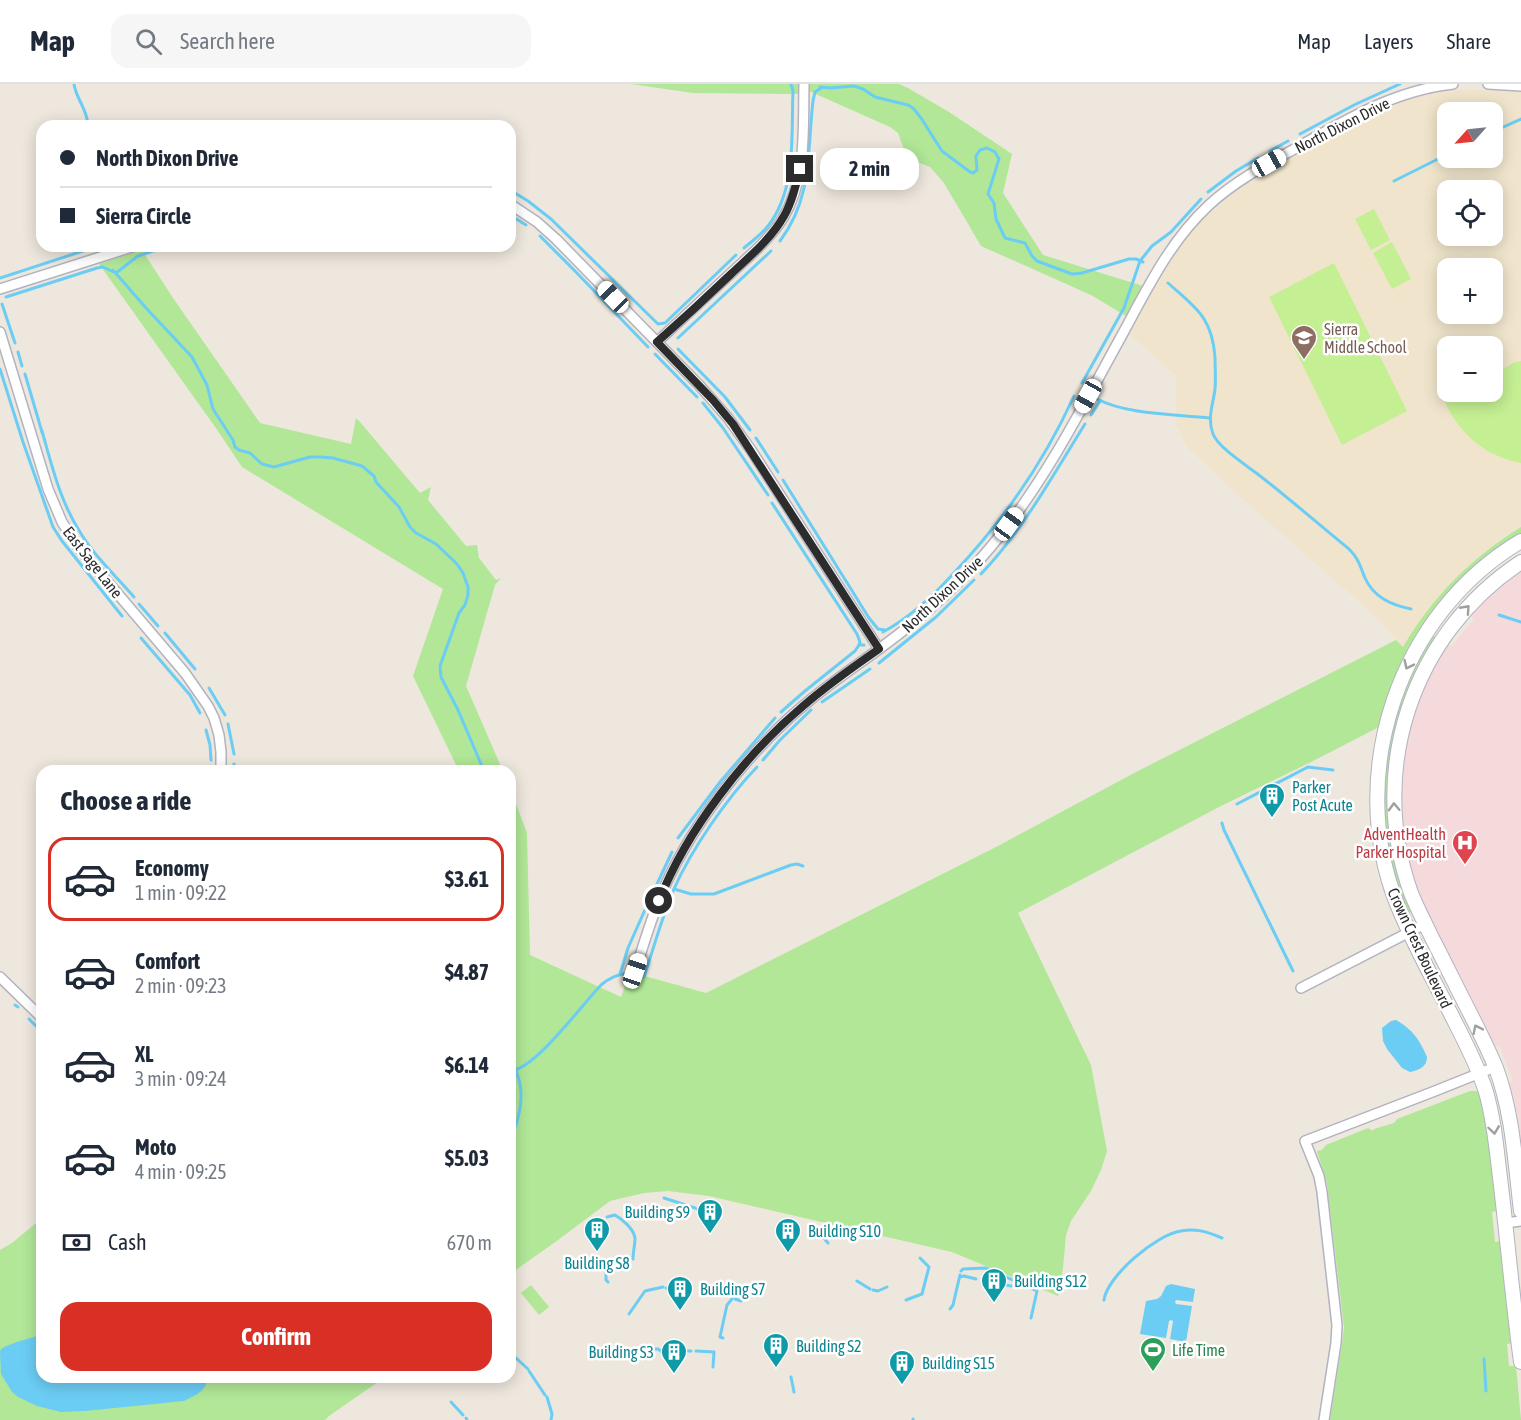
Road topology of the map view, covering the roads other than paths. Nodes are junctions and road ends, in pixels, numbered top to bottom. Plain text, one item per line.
1 (804, 84) edge
2 (1453, 84) edge
3 (1488, 84) edge
4 (1521, 86) edge
5 (516, 208) edge
6 (116, 252) edge
7 (0, 289) edge
8 (0, 332) edge
9 (657, 342) junction
10 (1521, 541) edge
11 (1521, 562) edge
12 (879, 649) junction
13 (221, 765) edge
14 (1425, 924) junction
15 (1410, 932) junction
16 (635, 971) dead end
17 (0, 977) edge
18 (1301, 988) dead end
19 (36, 1012) edge
20 (1495, 1066) junction
21 (1480, 1073) junction
22 (1521, 1211) edge
23 (1521, 1221) edge
24 (1505, 1223) junction
25 (1521, 1357) edge
26 (1521, 1362) edge
27 (1324, 1420) edge

1 - 9 street
2 - 12 street, North Dixon Drive
3 - 4 street
5 - 9 street
6 - 7 street
8 - 13 street, East Sage Lane
9 - 12 street
10 -> 15 main road, Crown Crest Boulevard
14 -> 11 main road, Crown Crest Boulevard
12 - 16 street, North Dixon Drive
14 - 15 street
20 -> 14 main road, Crown Crest Boulevard
15 - 18 street
15 - 21 main road, Crown Crest Boulevard
17 - 19 street
20 - 21 street
20 - 22 main road, Crown Crest Boulevard
21 -> 24 main road, Crown Crest Boulevard
21 - 27 street
23 - 24 street
24 - 25 main road, Crown Crest Boulevard
25 - 26 main road, Crown Crest Boulevard

